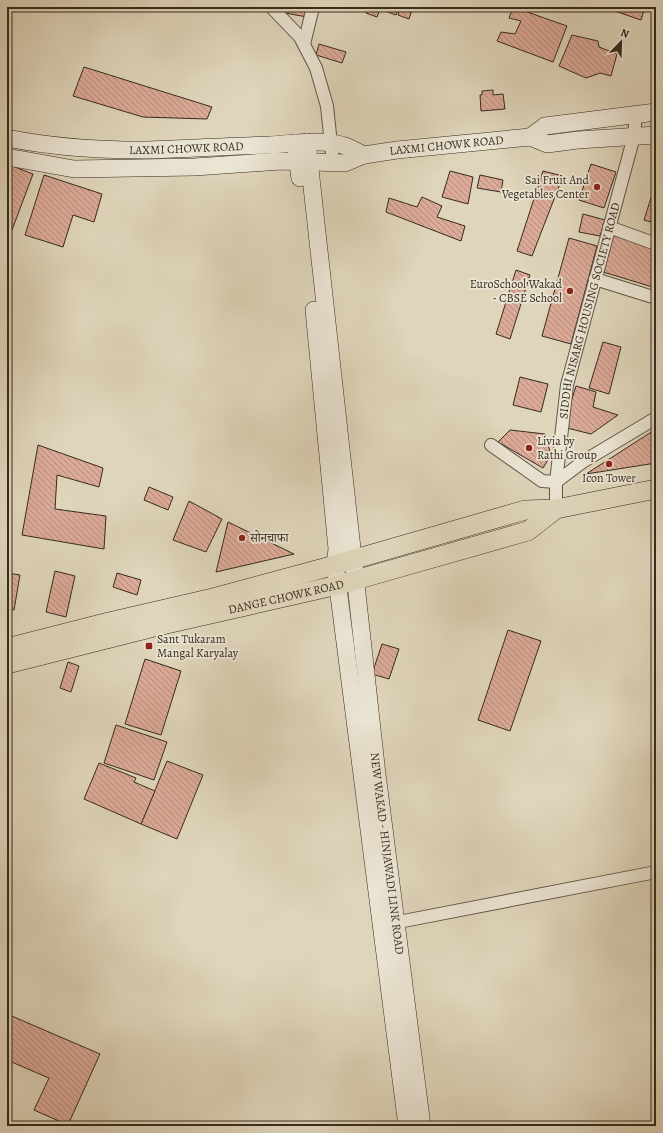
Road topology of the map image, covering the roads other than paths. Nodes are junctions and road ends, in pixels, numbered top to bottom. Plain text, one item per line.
1 (273, 7) edge
2 (313, 7) edge
3 (304, 44) junction
4 (656, 112) edge
5 (636, 114) junction
6 (656, 135) edge
7 (634, 136) junction
8 (530, 137) junction
9 (7, 138) edge
10 (301, 143) junction
11 (330, 143) junction
12 (364, 155) junction
13 (7, 157) edge
14 (304, 161) junction
15 (333, 163) junction
16 (609, 227) junction
17 (656, 244) edge
18 (595, 279) junction
19 (656, 298) edge
20 (656, 418) edge
21 (491, 446) dead end
22 (556, 482) junction
23 (656, 489) edge
24 (556, 509) junction
25 (354, 560) junction
26 (335, 564) junction
27 (347, 583) junction
28 (7, 648) edge
29 (31, 650) junction
30 (7, 664) edge
31 (656, 872) edge
32 (388, 924) junction
33 (407, 1126) edge
34 (422, 1126) edge

1 - 3 street
2 - 3 street
3 - 11 street
4 - 5 main road, LAXMI CHOWK ROAD
5 - 7 street, SIDDHI NISARG HOUSING SOCIETY ROAD
5 - 8 main road, LAXMI CHOWK ROAD
6 - 7 main road, LAXMI CHOWK ROAD
7 - 8 main road, LAXMI CHOWK ROAD
7 - 16 street, SIDDHI NISARG HOUSING SOCIETY ROAD
8 - 12 main road, LAXMI CHOWK ROAD
9 - 10 main road, LAXMI CHOWK ROAD
10 - 11 main road, LAXMI CHOWK ROAD
10 - 14 main road
11 - 12 main road, LAXMI CHOWK ROAD
11 - 15 street
12 - 15 main road, LAXMI CHOWK ROAD
13 - 14 main road, LAXMI CHOWK ROAD
14 - 15 main road, LAXMI CHOWK ROAD
14 - 25 main road
14 - 26 main road
16 - 17 street
16 - 18 street, SIDDHI NISARG HOUSING SOCIETY ROAD
18 - 19 street
18 - 22 street, SIDDHI NISARG HOUSING SOCIETY ROAD
20 - 22 street
21 - 22 street
22 - 24 street, SIDDHI NISARG HOUSING SOCIETY ROAD
23 - 24 main road, DANGE CHOWK ROAD
24 - 25 main road, DANGE CHOWK ROAD
24 - 27 main road, DANGE CHOWK ROAD
25 - 26 main road, DANGE CHOWK ROAD
25 - 27 main road
26 - 27 main road
26 - 29 main road, DANGE CHOWK ROAD
27 - 29 main road, DANGE CHOWK ROAD
27 - 32 main road, NEW WAKAD - HINJAWADI LINK ROAD
28 - 29 main road, DANGE CHOWK ROAD
29 - 30 main road, DANGE CHOWK ROAD
31 - 32 street
32 - 33 main road, NEW WAKAD - HINJAWADI LINK ROAD
32 - 34 main road, NEW WAKAD - HINJAWADI LINK ROAD

